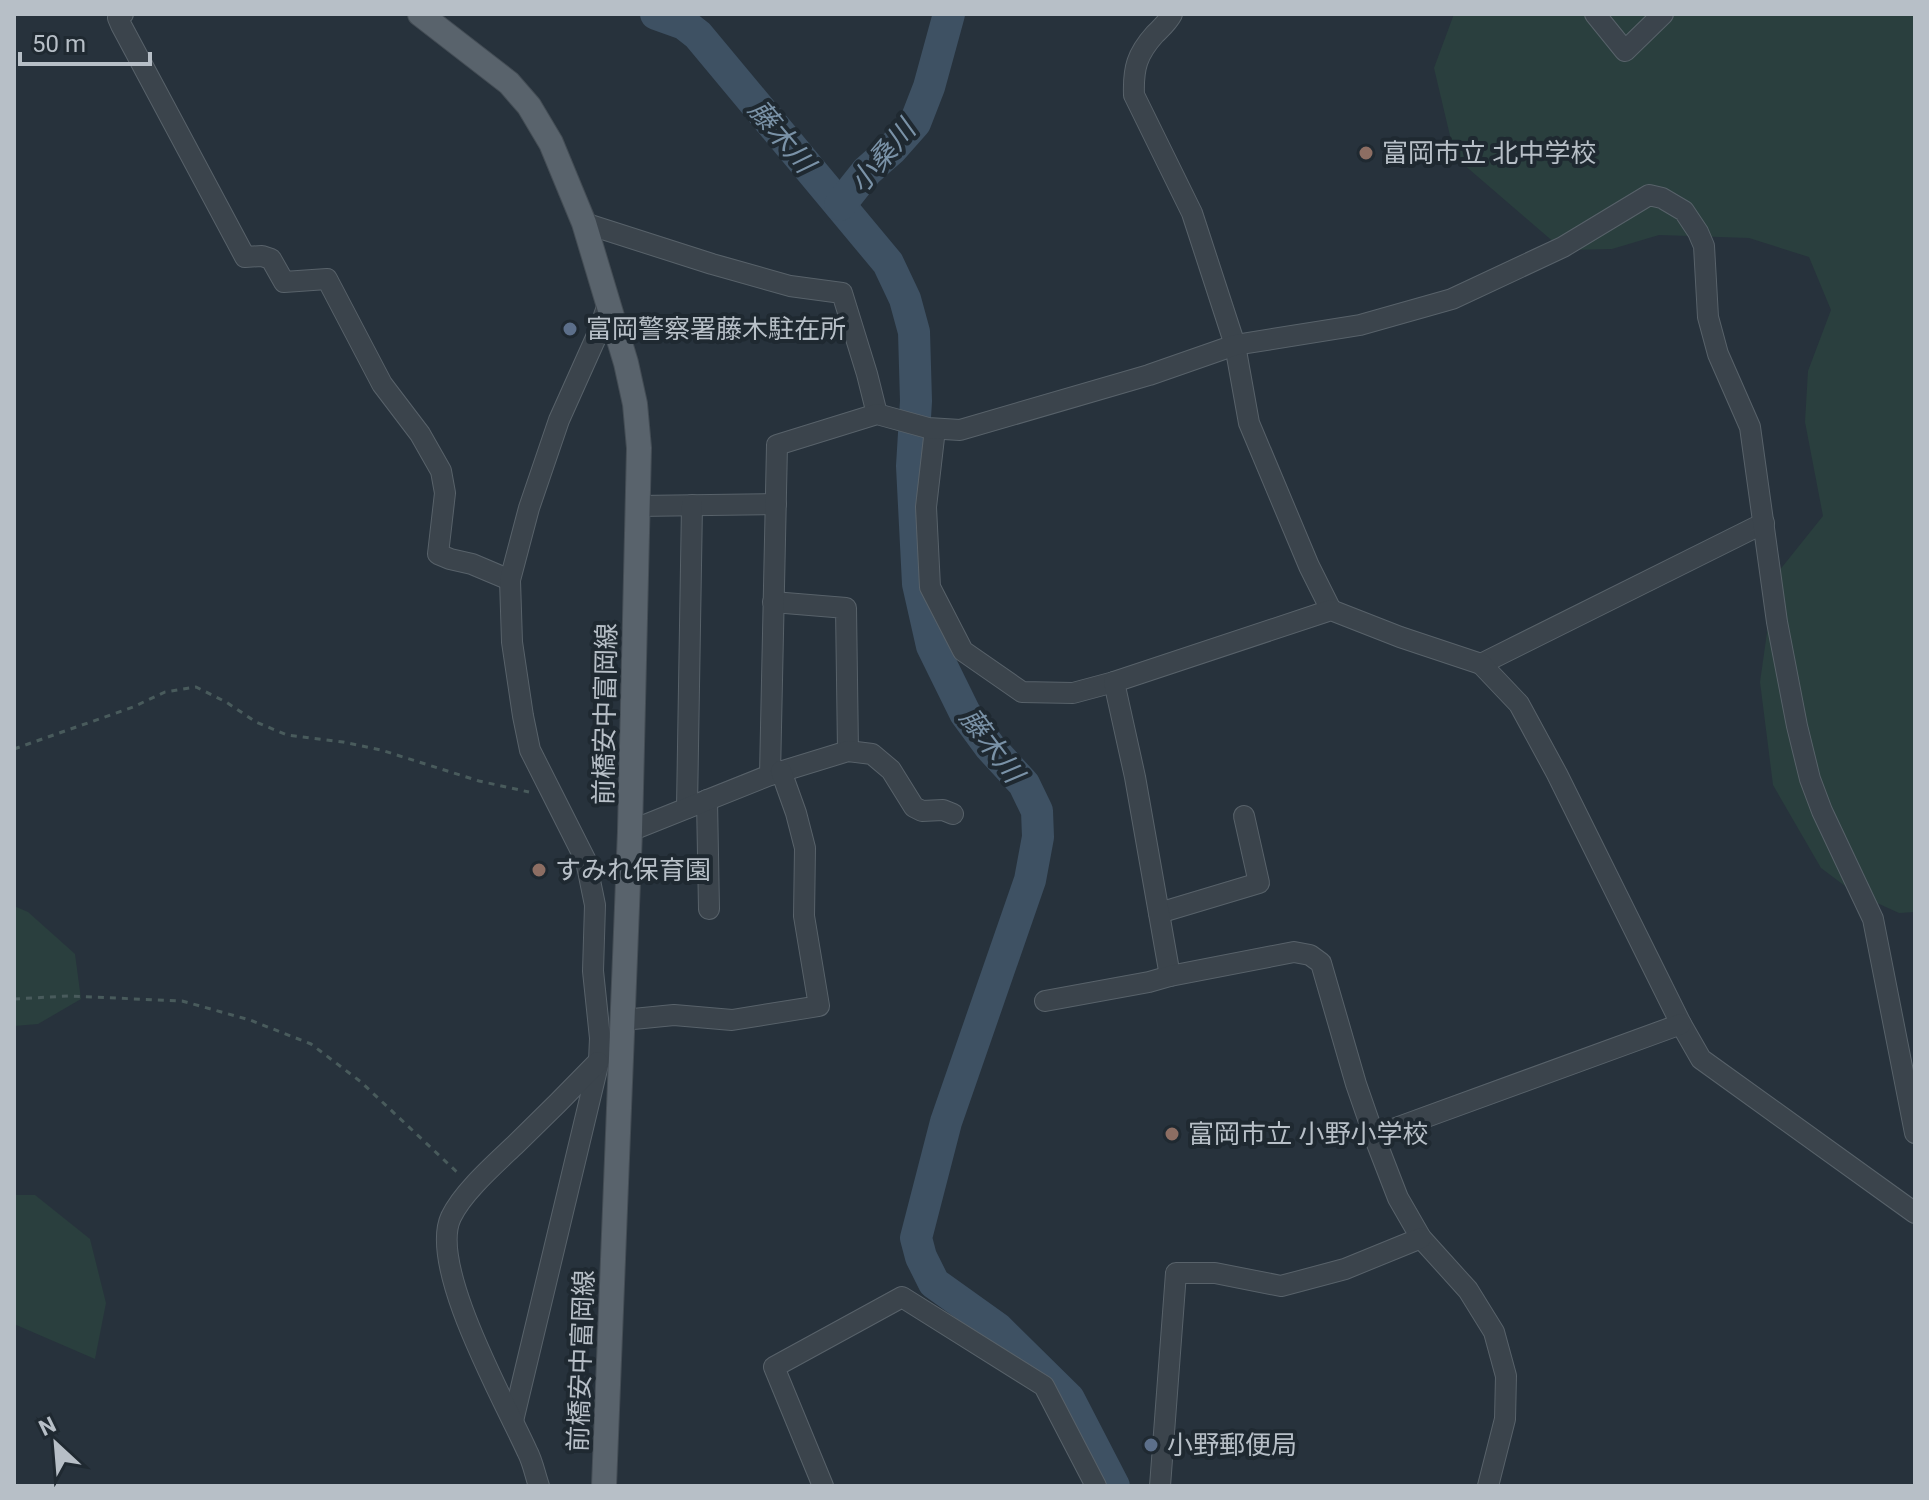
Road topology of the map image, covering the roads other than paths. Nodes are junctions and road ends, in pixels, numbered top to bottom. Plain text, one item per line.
1 (123, 14) edge
2 (420, 14) edge
3 (1172, 14) edge
4 (1595, 14) edge
5 (1663, 14) edge
6 (584, 223) junction
7 (608, 304) junction
8 (1235, 345) junction
9 (877, 414) junction
10 (932, 429) junction
11 (776, 504) junction
12 (692, 505) junction
13 (638, 506) junction
14 (1764, 523) junction
15 (510, 580) junction
16 (773, 602) junction
17 (1331, 610) junction
18 (1481, 664) junction
19 (1114, 682) junction
20 (848, 751) junction
21 (775, 773) junction
22 (707, 800) junction
23 (687, 808) junction
24 (953, 814) dead end
25 (1244, 816) dead end
26 (630, 831) junction
27 (709, 909) dead end
28 (1159, 913) junction
29 (1170, 976) junction
30 (1045, 1001) dead end
31 (623, 1020) junction
32 (1681, 1024) junction
33 (610, 1062) junction
34 (1915, 1133) edge
35 (1374, 1136) junction
36 (1915, 1213) edge
37 (1421, 1238) junction
38 (513, 1421) junction
39 (539, 1486) edge
40 (604, 1486) edge
41 (823, 1486) edge
42 (1096, 1486) edge
43 (1160, 1486) edge
44 (1488, 1486) edge

1 - 15 street
2 - 6 main road, 前橋安中富岡線
3 - 8 street
4 - 5 street
6 - 7 main road, 前橋安中富岡線
6 - 9 street
7 - 13 main road, 前橋安中富岡線
7 - 15 street
8 - 10 street
8 - 14 street
8 - 17 street
9 - 10 street
9 - 11 street
10 - 19 street
11 - 12 street
11 - 16 street
12 - 13 street
12 - 23 street
13 - 26 main road, 前橋安中富岡線
14 - 18 street
14 - 34 street
15 - 33 street
16 - 20 street
16 - 21 street
17 - 18 street
17 - 19 street
18 - 32 street
19 - 28 street
20 - 21 street
20 - 24 street
21 - 22 street
21 - 31 street
22 - 23 street
22 - 27 street
23 - 26 street
25 - 28 street
26 - 31 main road, 前橋安中富岡線
28 - 29 street
29 - 30 street
29 - 35 street
31 - 33 main road, 前橋安中富岡線
32 - 35 street
32 - 36 street
33 - 38 street
33 - 38 street
33 - 40 main road, 前橋安中富岡線
35 - 37 street
37 - 43 street
37 - 44 street
38 - 39 street
41 - 42 street

